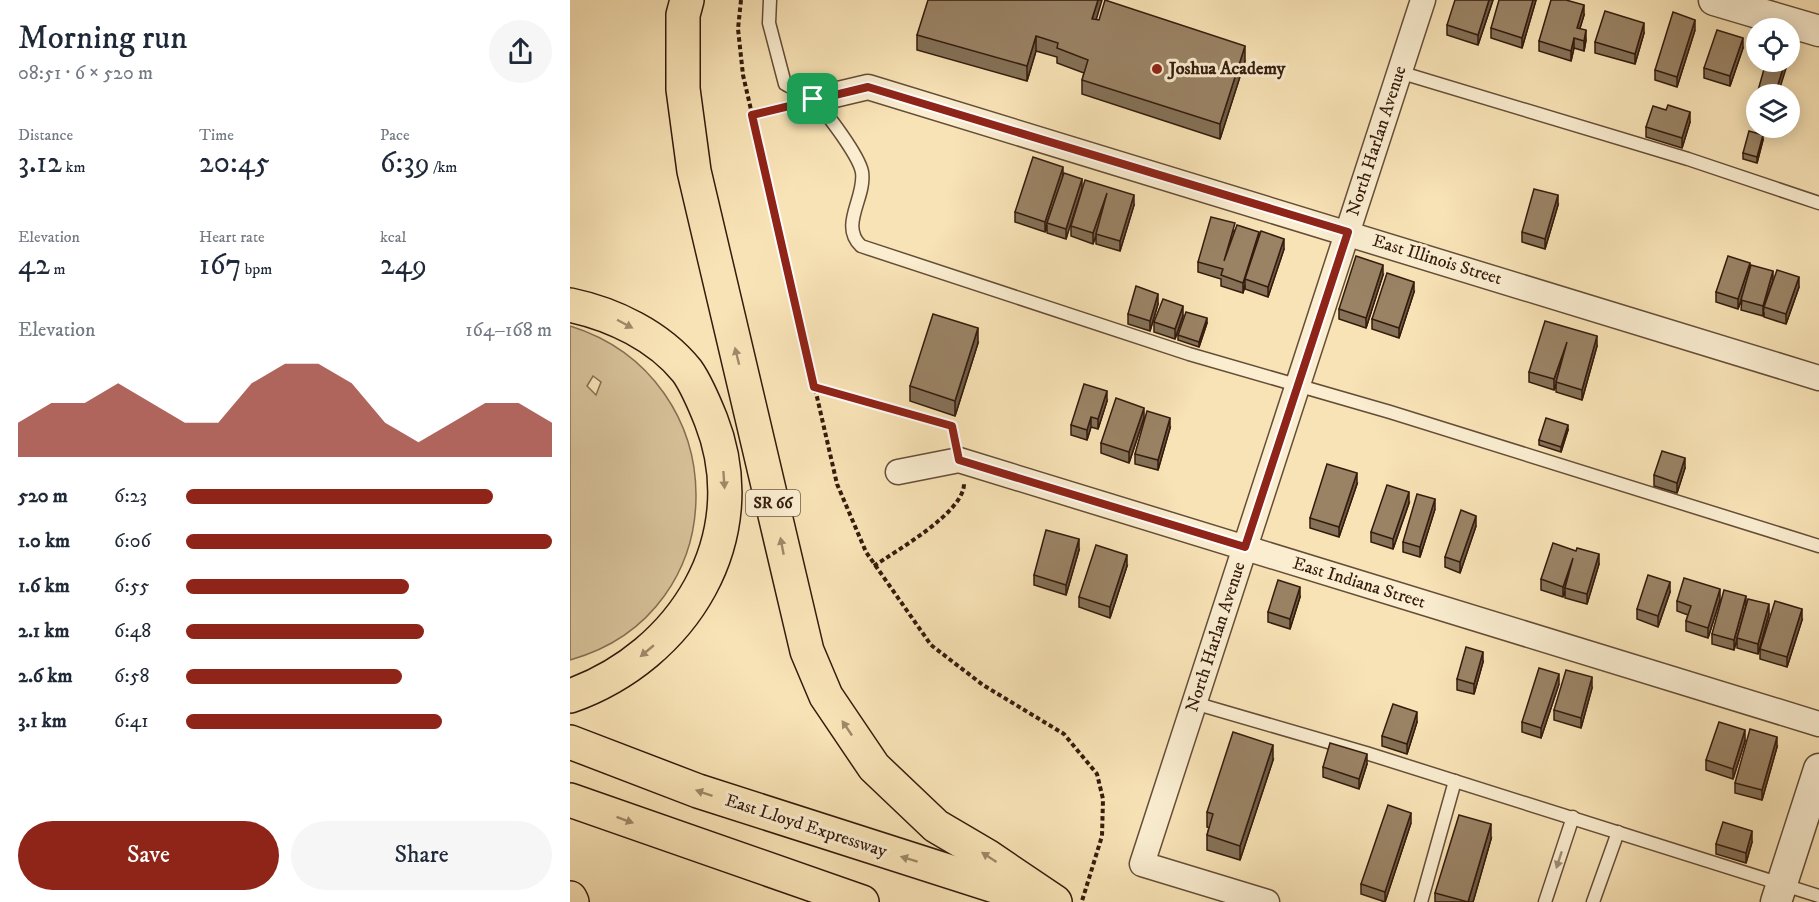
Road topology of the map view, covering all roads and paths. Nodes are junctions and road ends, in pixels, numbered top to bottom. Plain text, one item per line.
1 (687, 0) edge
2 (741, 0) edge
3 (770, 0) edge
4 (1423, 0) edge
5 (1714, 0) edge
6 (1819, 31) edge
7 (1399, 72) junction
8 (813, 99) junction
9 (752, 115) junction
10 (1819, 203) edge
11 (1348, 232) junction
12 (570, 305) edge
13 (1819, 378) edge
14 (814, 387) junction
15 (1297, 387) junction
16 (959, 460) junction
17 (898, 472) dead end
18 (965, 487) dead end
19 (1819, 546) edge
20 (1245, 547) junction
21 (874, 566) junction
22 (570, 696) edge
23 (1194, 703) junction
24 (1819, 724) edge
25 (570, 742) edge
26 (1819, 769) edge
27 (1455, 781) junction
28 (570, 800) edge
29 (1573, 817) junction
30 (1618, 832) junction
31 (1779, 893) edge
32 (1819, 896) edge
33 (570, 898) edge
34 (572, 902) edge
35 (862, 902) edge
36 (1046, 902) edge
37 (1055, 902) edge
38 (1082, 902) edge
39 (1267, 902) edge
40 (1421, 902) edge
41 (1545, 902) edge
42 (1593, 902) edge

37 -> 1 highway, SR 66
2 - 9 path
3 - 8 lane
4 - 7 street, North Harlan Avenue
5 - 6 street
7 - 10 lane
7 - 11 street, North Harlan Avenue
8 - 9 path
8 - 11 street, East Illinois Street
8 - 15 lane
9 - 14 path
11 - 13 street, East Illinois Street
11 - 15 street, North Harlan Avenue
12 -> 22 highway
14 - 16 path
14 - 21 path
15 - 19 lane
15 - 20 street, North Harlan Avenue
16 - 17 street, East Indiana Street
16 - 20 street, East Indiana Street
18 - 21 path
20 - 23 street, North Harlan Avenue
20 - 24 street, East Indiana Street
21 - 38 path
23 - 27 lane
23 - 39 street, North Harlan Avenue
36 -> 25 highway, East Lloyd Expressway
26 - 31 street
27 - 29 lane
27 - 40 lane
28 -> 35 highway
29 - 30 lane
29 -> 41 lane
30 - 31 lane
30 - 42 lane
31 - 32 lane
33 - 34 highway

